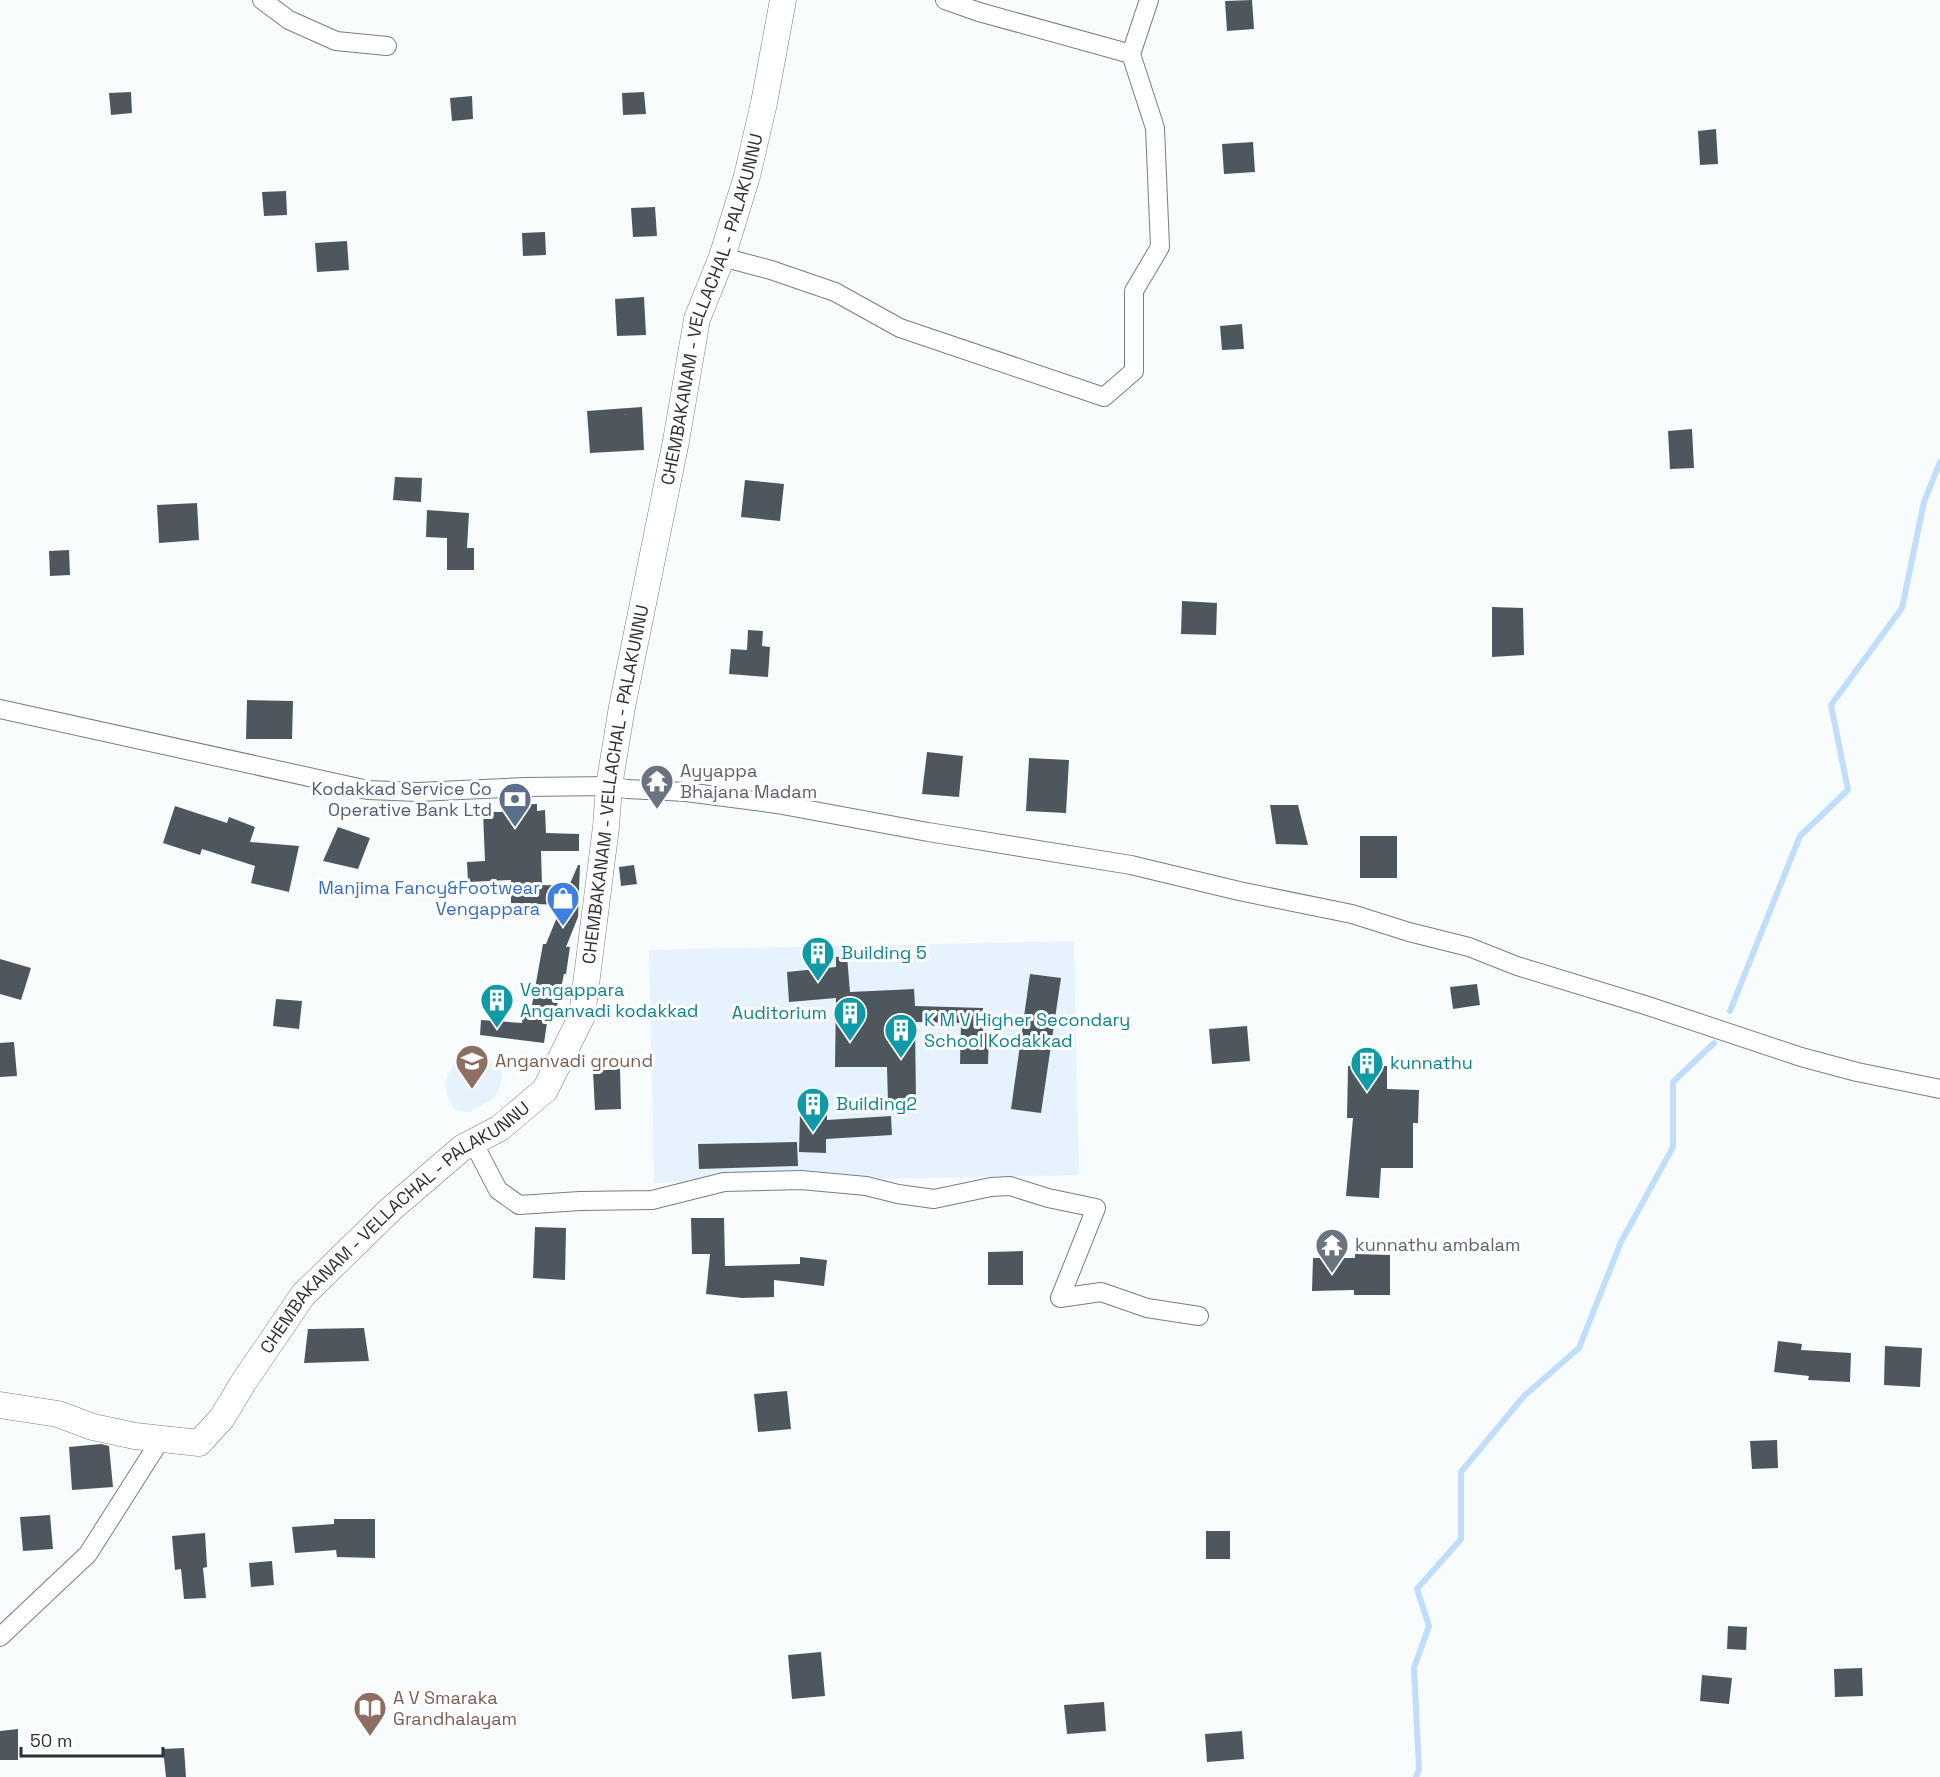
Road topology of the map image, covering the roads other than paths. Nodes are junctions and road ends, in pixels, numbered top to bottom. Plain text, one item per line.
1 (262, 0) edge
2 (783, 0) edge
3 (945, 0) edge
4 (1149, 0) edge
5 (387, 46) dead end
6 (1131, 54) junction
7 (722, 257) junction
8 (0, 709) edge
9 (609, 786) junction
10 (1940, 1089) edge
11 (472, 1142) junction
12 (1199, 1316) dead end
13 (0, 1405) edge
14 (161, 1439) junction
15 (0, 1636) edge

1 - 5 street
2 - 7 main road, CHEMBAKANAM - VELLACHAL - PALAKUNNU
3 - 6 street
4 - 6 street
6 - 7 street
7 - 9 main road, CHEMBAKANAM - VELLACHAL - PALAKUNNU
8 - 9 street
9 - 10 street
9 - 11 main road, CHEMBAKANAM - VELLACHAL - PALAKUNNU
11 - 12 street
11 - 14 main road, CHEMBAKANAM - VELLACHAL - PALAKUNNU
13 - 14 main road, CHEMBAKANAM - VELLACHAL - PALAKUNNU
14 - 15 street

